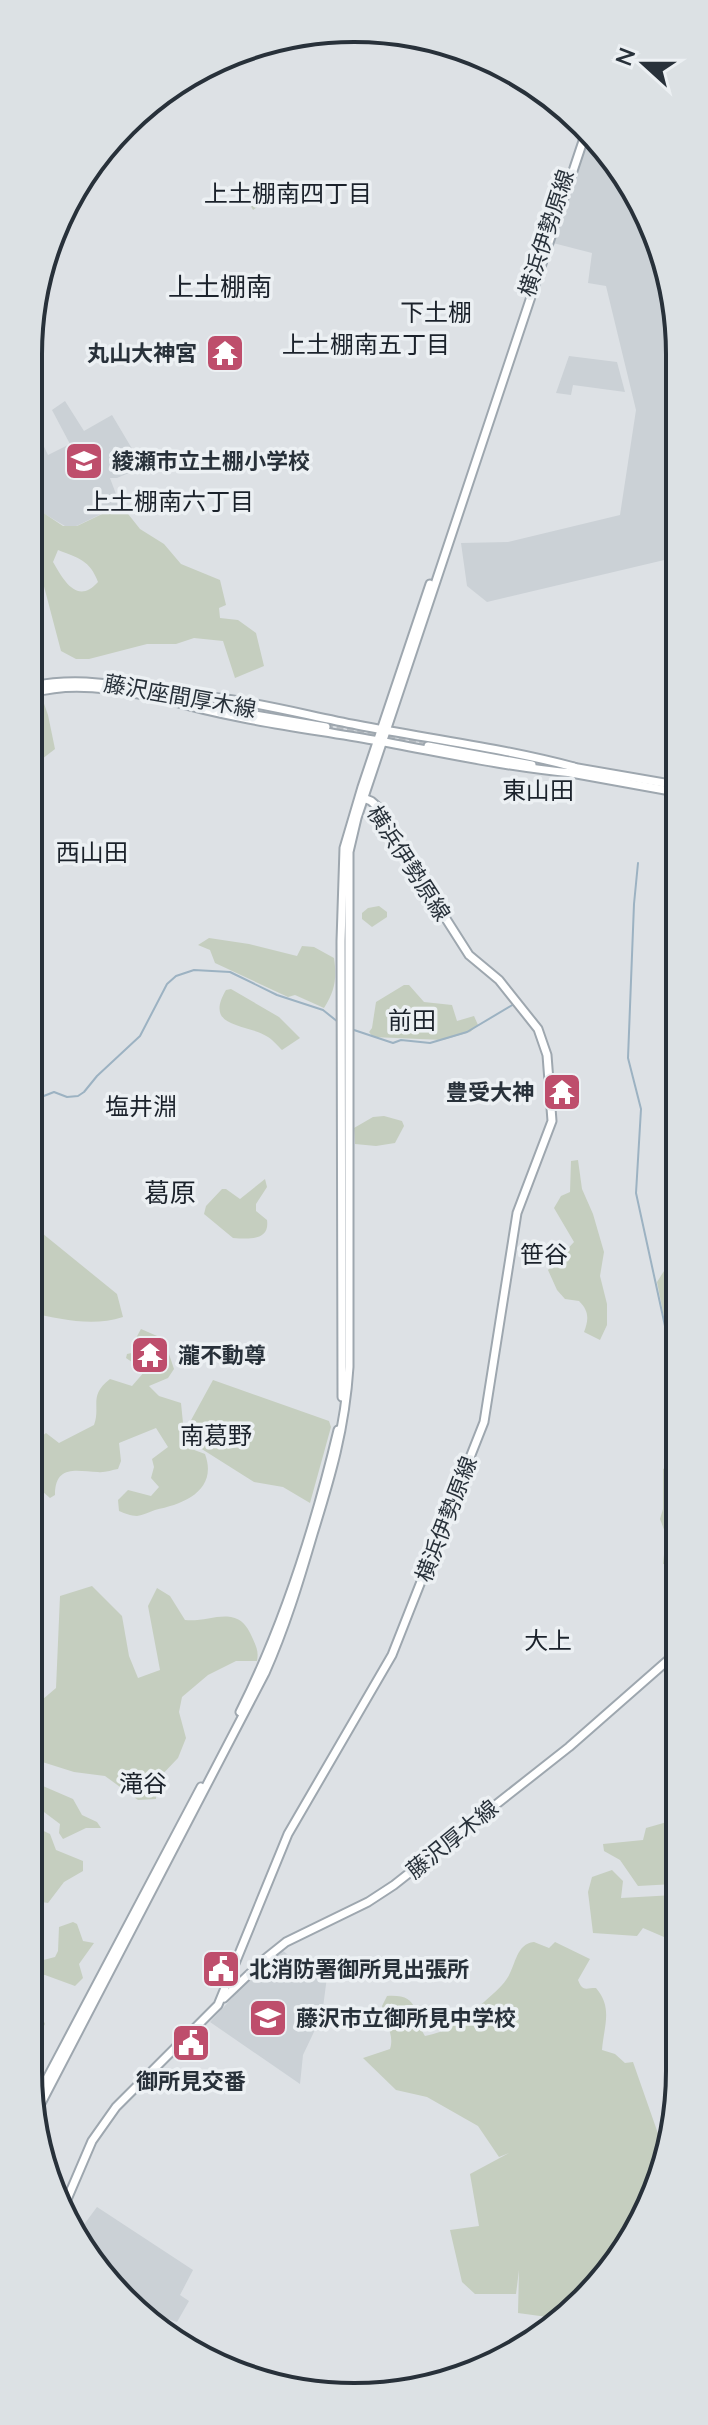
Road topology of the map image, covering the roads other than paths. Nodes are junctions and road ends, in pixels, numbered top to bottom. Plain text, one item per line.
1 (581, 139) edge
2 (42, 684) edge
3 (42, 691) edge
4 (169, 697) junction
5 (327, 725) tunnel mouth
6 (384, 730) junction
7 (380, 742) junction
8 (428, 744) tunnel mouth
9 (574, 770) junction
10 (666, 784) edge
11 (666, 790) edge
12 (361, 797) junction
13 (666, 1662) edge
14 (218, 2005) junction
15 (43, 2086) edge
16 (44, 2098) edge
17 (68, 2196) edge

1 - 6 main road, 横浜伊勢原線
2 - 4 main road, 藤沢座間厚木線
3 - 4 main road, 藤沢座間厚木線
4 - 5 main road, 藤沢座間厚木線
4 - 6 main road
4 - 7 main road
6 - 7 main road, 横浜伊勢原線
6 - 9 main road
7 - 9 main road
7 - 12 main road, 横浜伊勢原線
8 - 9 main road
9 - 10 main road
9 - 11 main road
12 - 14 main road, 横浜伊勢原線
12 - 15 main road, 横浜伊勢原線
12 - 16 main road, 横浜伊勢原線
13 - 14 main road, 藤沢厚木線
14 - 17 main road, 横浜伊勢原線

